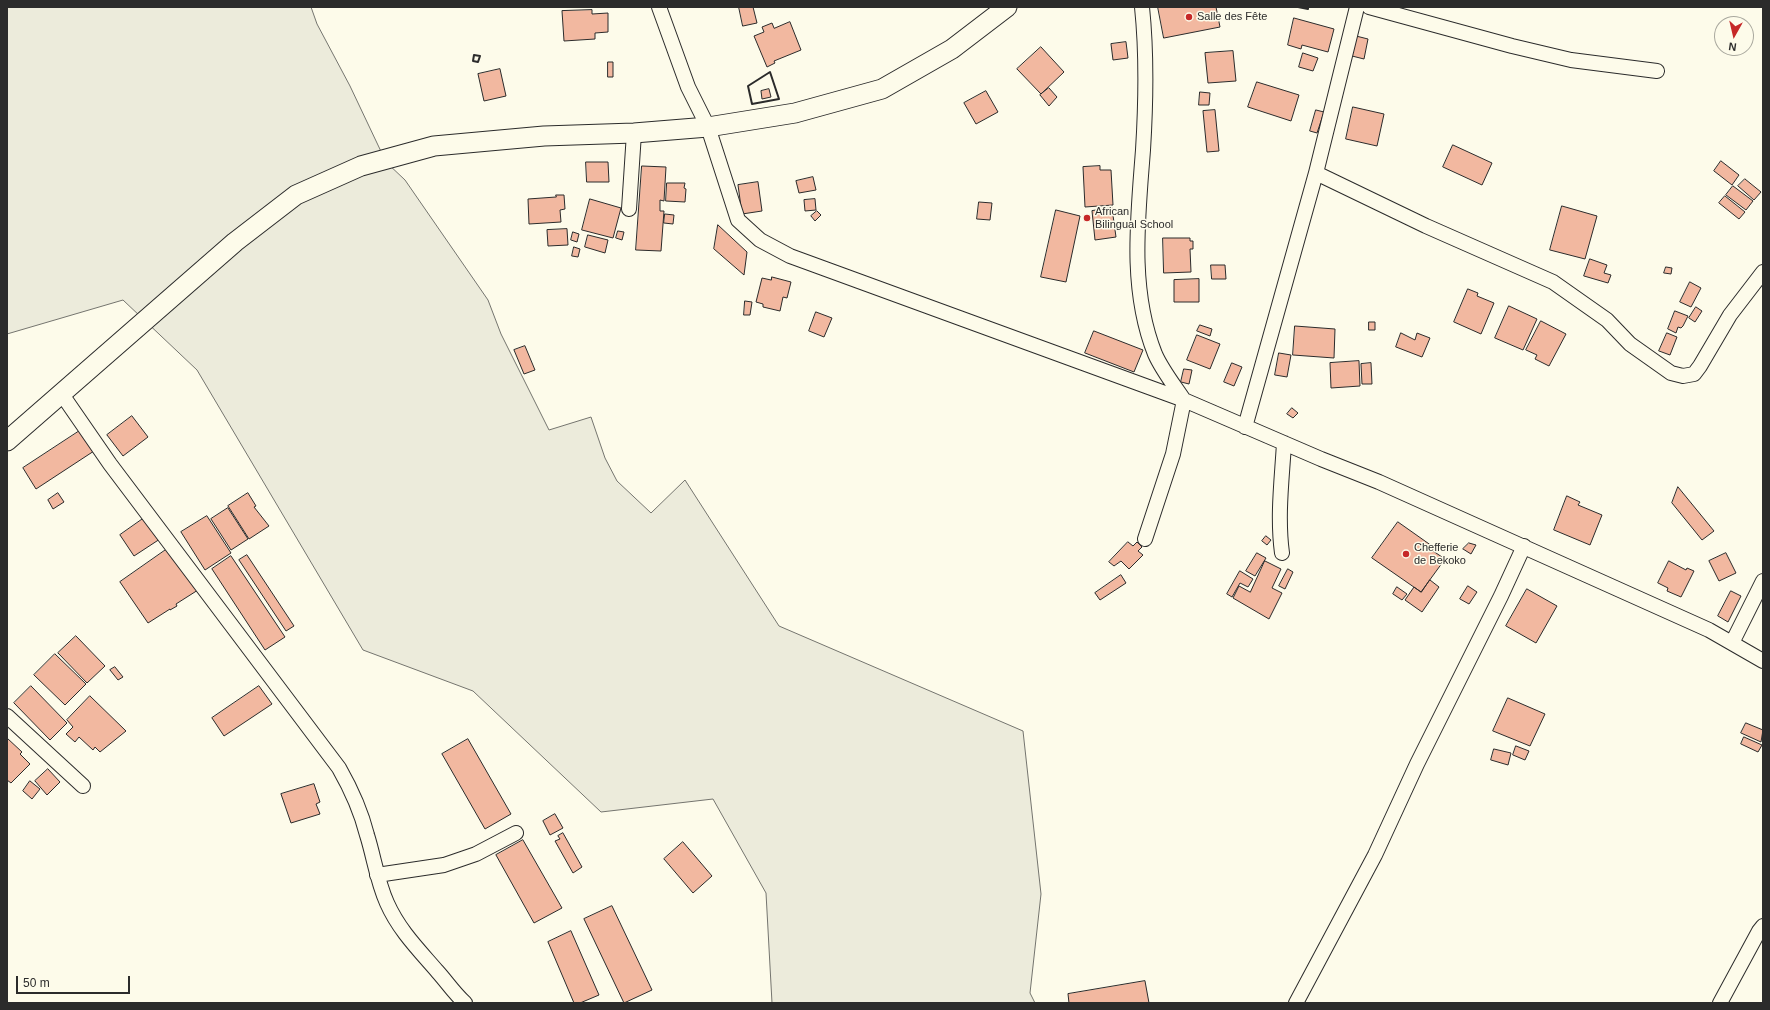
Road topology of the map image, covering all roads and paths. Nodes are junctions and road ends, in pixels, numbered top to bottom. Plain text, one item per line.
1 (659, 7) edge
2 (1008, 7) edge
3 (1142, 7) edge
4 (1357, 7) edge
5 (1369, 7) edge
6 (1657, 70) dead end
7 (708, 126) junction
8 (634, 133) junction
9 (1316, 173) junction
10 (629, 210) dead end
11 (1763, 272) edge
12 (61, 393) junction
13 (1184, 400) junction
14 (1245, 427) junction
15 (7, 441) edge
16 (1284, 443) junction
17 (1145, 539) dead end
18 (1524, 546) junction
19 (1282, 553) dead end
20 (1763, 581) edge
21 (1732, 643) junction
22 (1763, 661) edge
23 (7, 716) edge
24 (83, 786) dead end
25 (516, 833) dead end
26 (377, 875) junction
27 (1763, 926) edge
28 (465, 1003) edge
29 (1296, 1003) edge
30 (1720, 1003) edge

1 - 7 street
2 - 7 main road
3 - 13 street
4 - 9 street
5 - 6 street
7 - 8 main road
7 - 13 street
8 - 10 street
8 - 12 main road
9 - 11 street
9 - 14 street
12 - 15 main road
12 - 26 street
13 - 14 street
13 - 17 street
14 - 16 street
16 - 18 street
16 - 19 street
18 - 21 street
18 - 29 street
20 - 21 street
21 - 22 street
23 - 24 street
25 - 26 street
26 - 28 street
27 - 30 street

